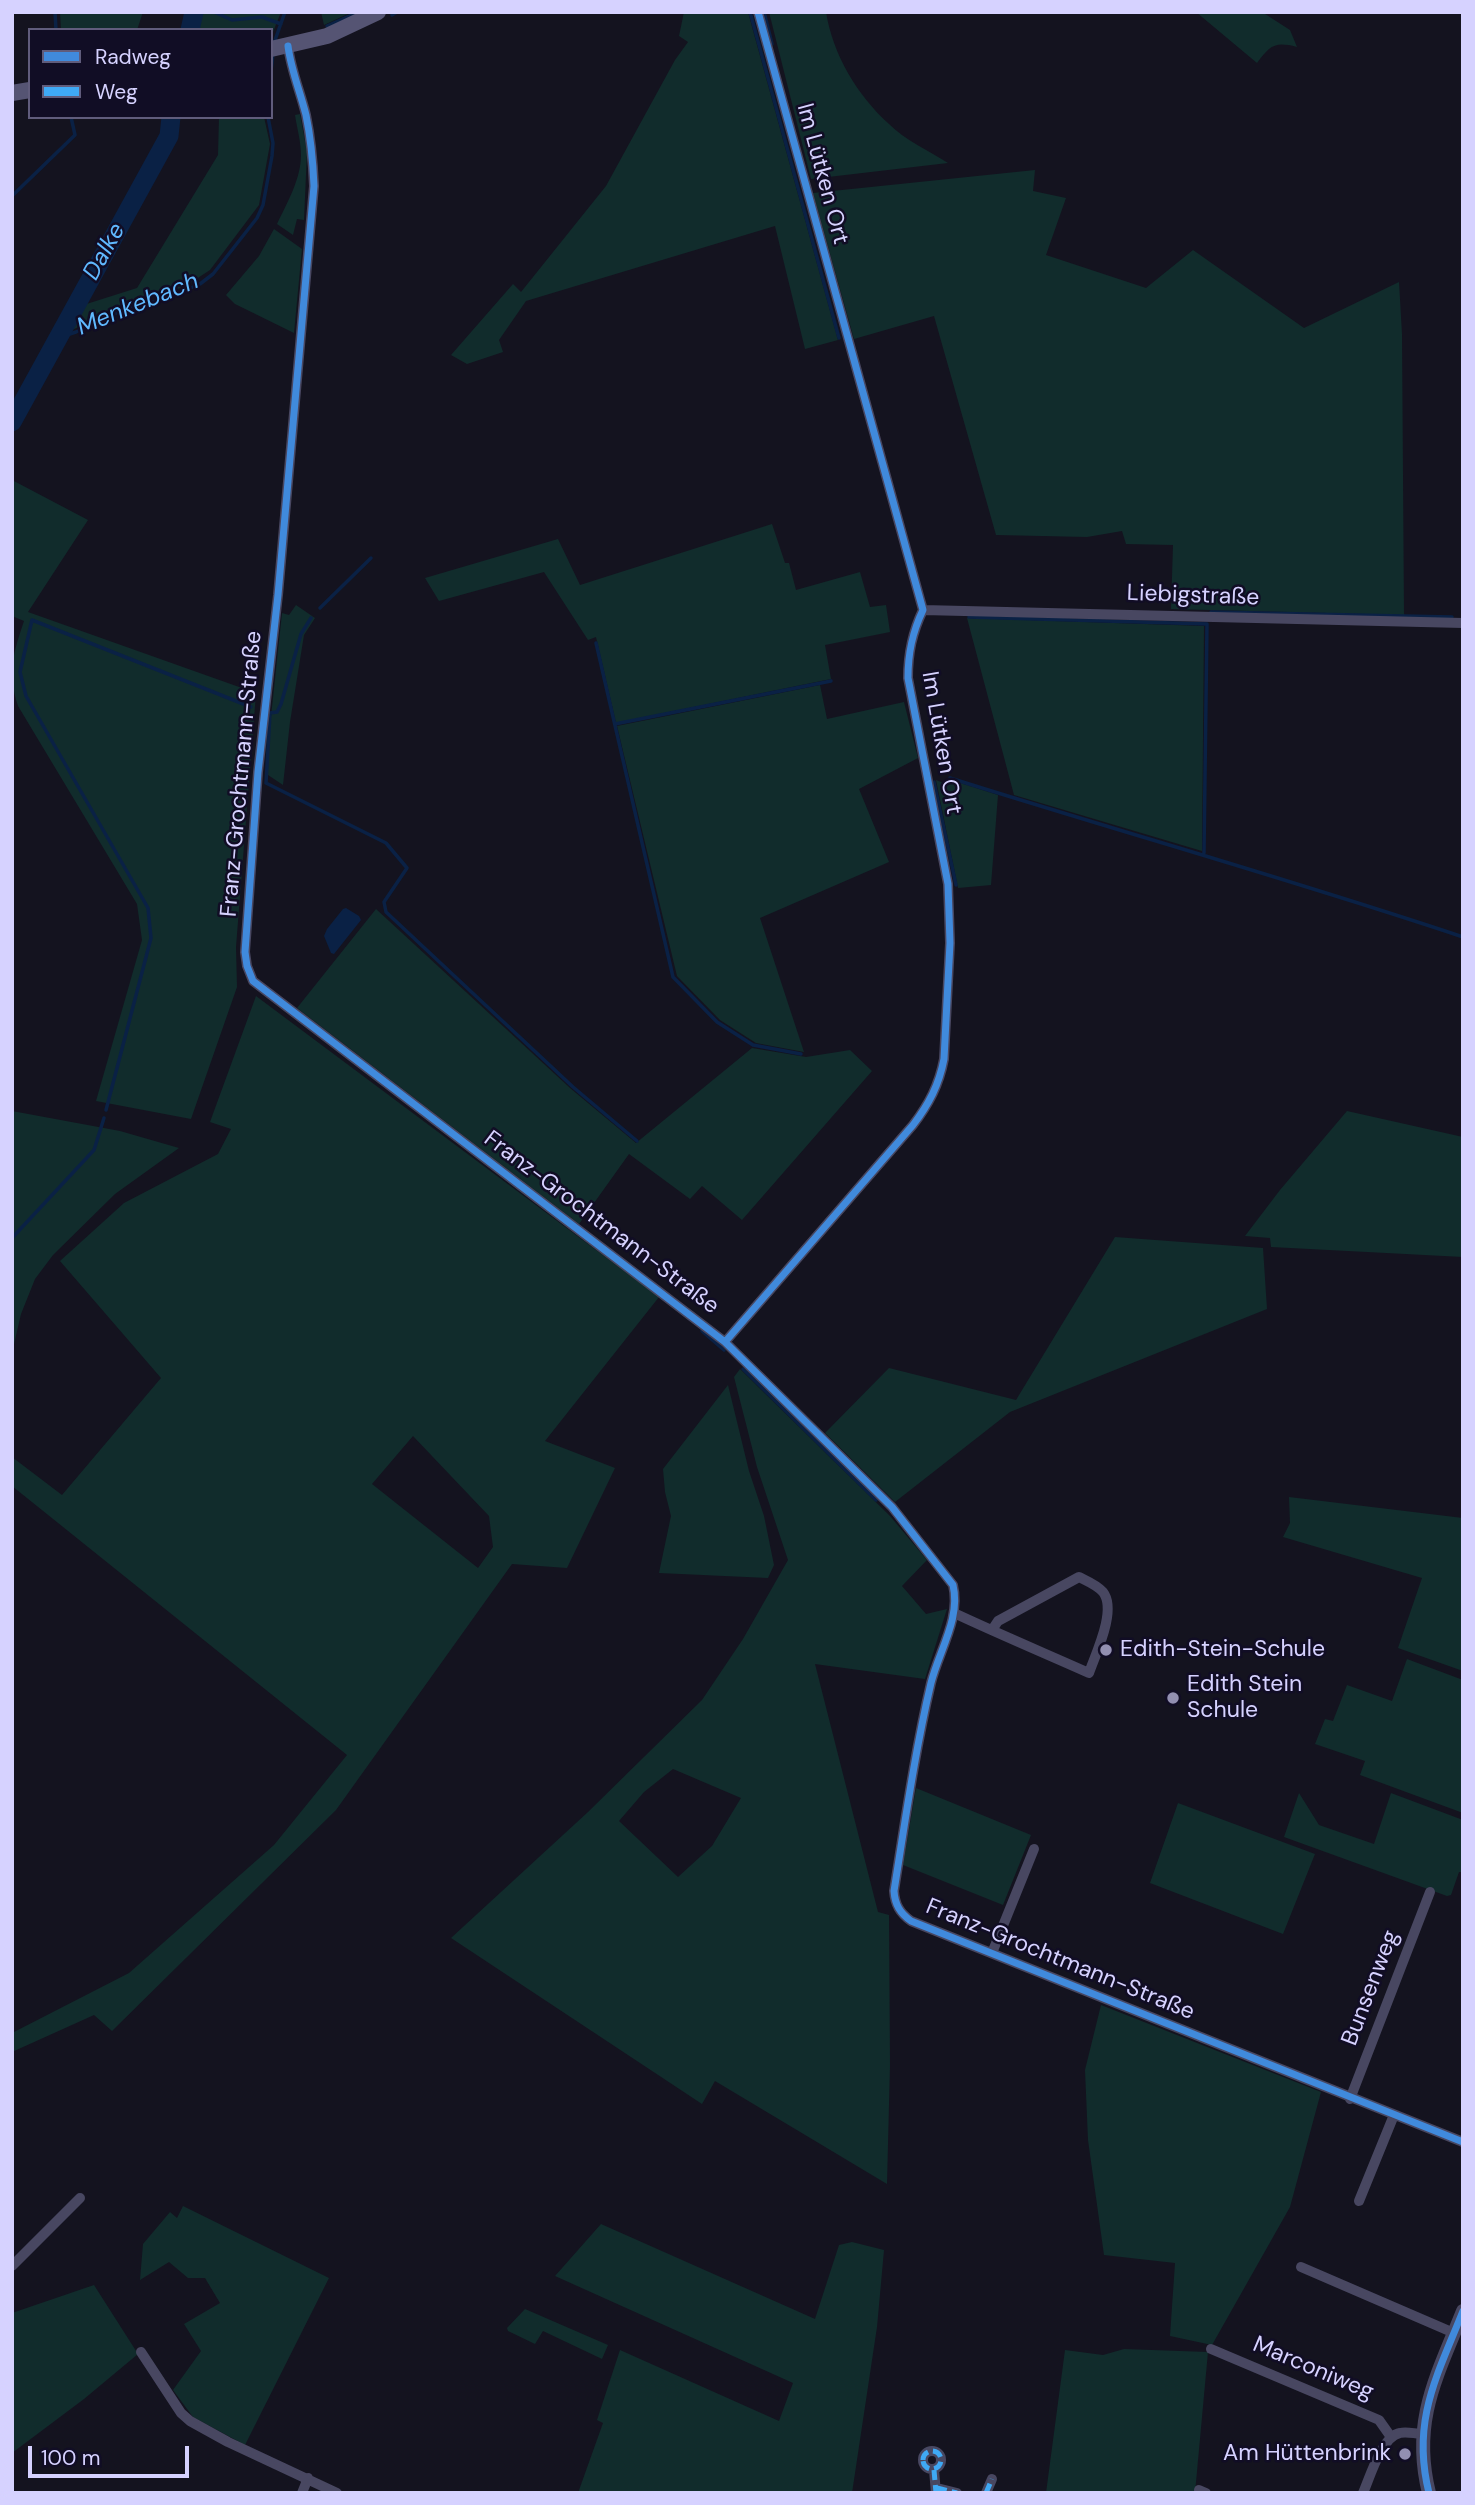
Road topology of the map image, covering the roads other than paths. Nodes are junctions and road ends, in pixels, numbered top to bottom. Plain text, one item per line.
1 (378, 12) edge
2 (758, 12) edge
3 (281, 47) edge
4 (923, 610) junction
5 (1463, 623) edge
6 (725, 1342) junction
7 (954, 1612) junction
8 (992, 1630) junction
9 (1034, 1849) dead end
10 (1430, 1892) dead end
11 (992, 1953) junction
12 (1350, 2099) junction
13 (1394, 2115) junction
14 (1463, 2143) edge
15 (80, 2199) dead end
16 (1359, 2201) dead end
17 (12, 2266) edge
18 (1301, 2267) dead end
19 (1463, 2311) edge
20 (1456, 2341) edge
21 (1211, 2349) dead end
22 (141, 2352) dead end
23 (1422, 2434) junction
24 (1391, 2437) junction
25 (934, 2470) dead end
26 (308, 2479) junction
27 (992, 2479) dead end
28 (937, 2490) edge
29 (302, 2493) edge
30 (337, 2493) edge
31 (957, 2493) edge
32 (986, 2493) edge
33 (1363, 2493) edge
34 (1429, 2493) edge

1 - 3 main road
2 - 4 street, Im Lütken Ort
3 - 6 street, Franz-Grochtmann-Straße
4 - 5 street, Liebigstraße
4 - 6 street, Im Lütken Ort
6 - 7 street, Franz-Grochtmann-Straße
7 - 8 street
7 - 11 street, Franz-Grochtmann-Straße
8 - 8 street
9 - 11 street, Franz-Grochtmann-Straße
10 - 12 street, Bunsenweg
11 - 12 street, Franz-Grochtmann-Straße
12 - 13 street, Franz-Grochtmann-Straße
13 - 14 street, Franz-Grochtmann-Straße
13 - 16 street
15 - 17 street
18 - 20 street
19 - 20 street
20 - 23 street
21 - 24 street, Marconiweg
22 - 26 street
23 - 24 street
23 - 34 street
24 - 33 street
25 - 28 street
26 - 29 street
26 - 30 street
27 - 32 street
28 - 31 street

